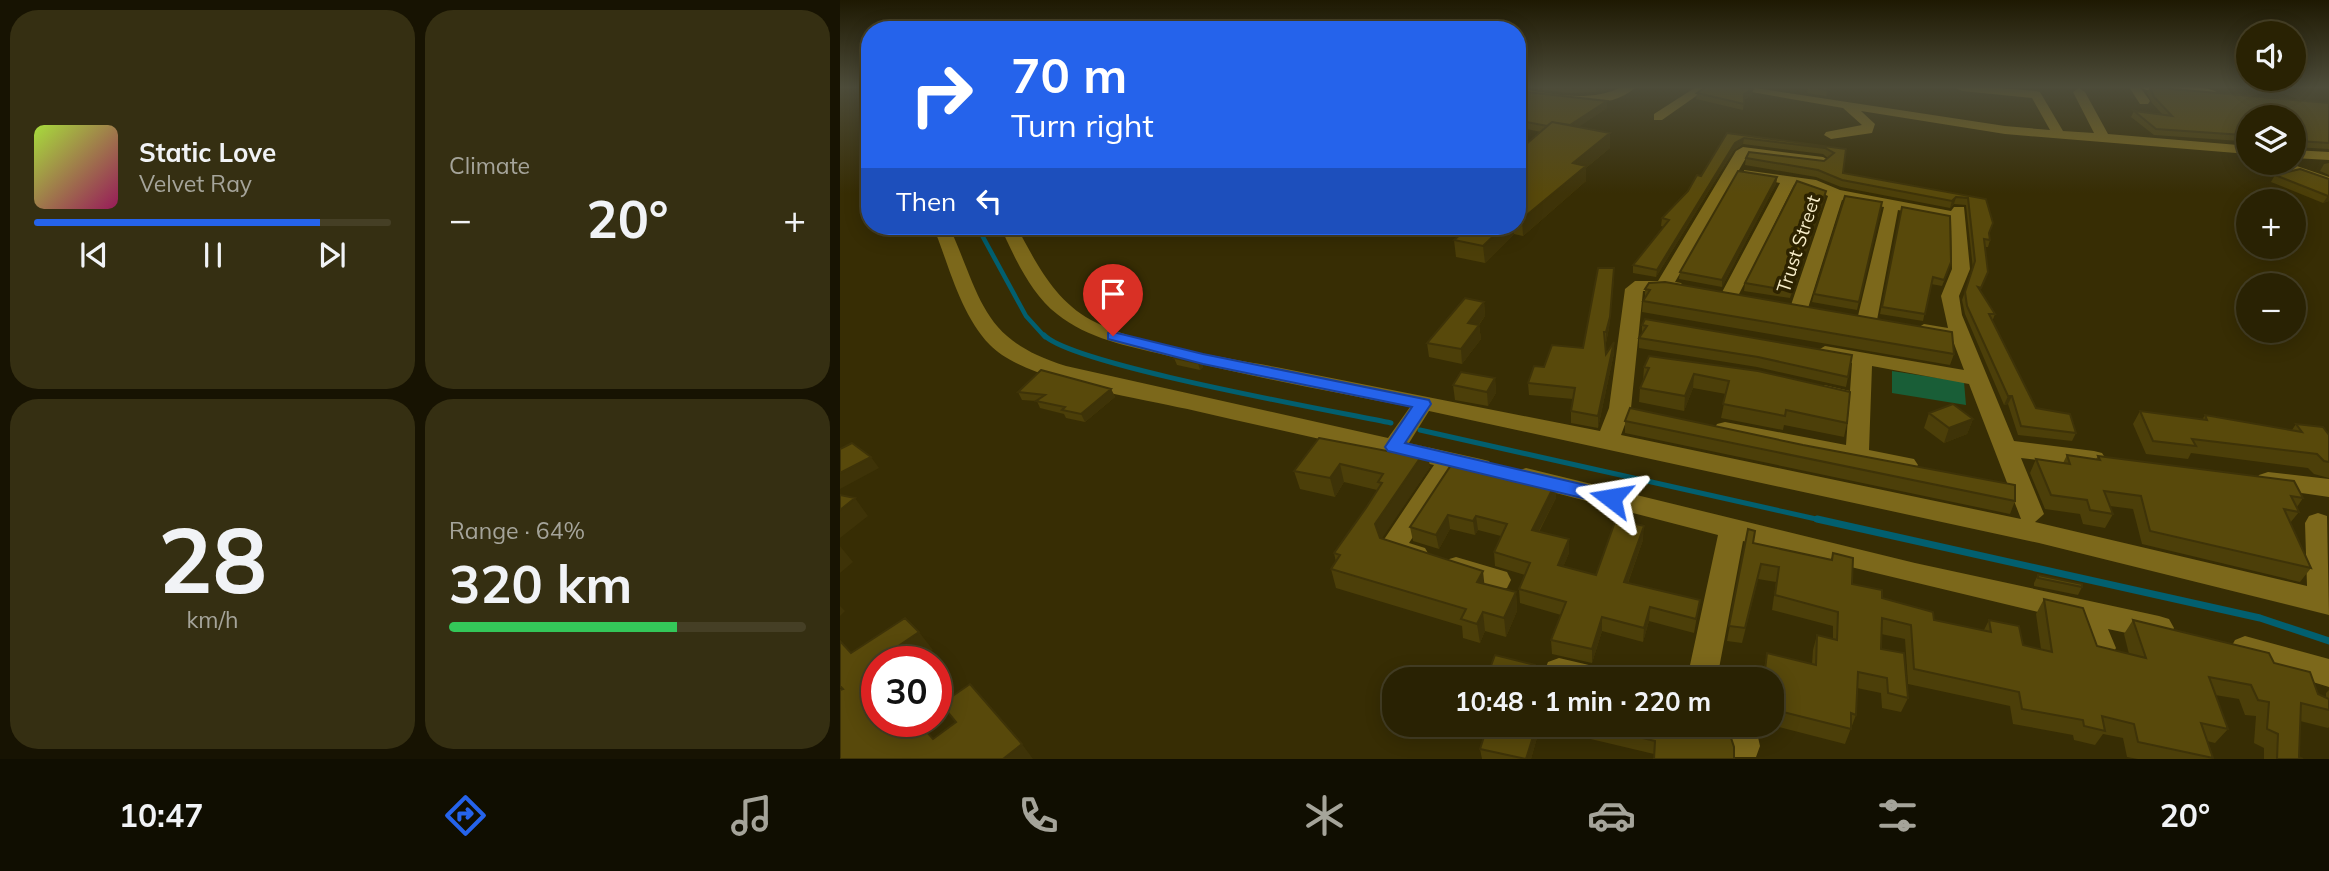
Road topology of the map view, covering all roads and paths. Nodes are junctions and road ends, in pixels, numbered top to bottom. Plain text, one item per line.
1 (1867, 122) edge
2 (1960, 122) edge
3 (2051, 122) edge
4 (2095, 122) edge
5 (2193, 134) edge
6 (1831, 135) dead end
7 (2060, 136) junction
8 (2104, 140) junction
9 (2206, 147) junction
10 (2236, 150) edge
11 (2306, 155) edge
12 (2329, 156) edge
13 (1732, 170) junction
14 (2306, 174) edge
15 (1789, 180) junction
16 (2329, 182) edge
17 (1816, 184) junction
18 (1836, 194) junction
19 (1892, 204) junction
20 (945, 235) edge
21 (1013, 235) edge
22 (1664, 285) junction
23 (1690, 289) edge
24 (1752, 300) edge
25 (1776, 304) edge
26 (1629, 318) junction
27 (1866, 320) edge
28 (1656, 323) edge
29 (1907, 327) edge
30 (1961, 335) junction
31 (1807, 349) edge
32 (1625, 358) junction
33 (1862, 359) junction
34 (1651, 362) edge
35 (1978, 379) junction
36 (1808, 388) edge
37 (1859, 400) junction
38 (1423, 404) junction
39 (1620, 408) junction
40 (1646, 413) edge
41 (1699, 423) edge
42 (1608, 440) junction
43 (1394, 447) junction
44 (2006, 449) junction
45 (1857, 454) junction
46 (1450, 460) junction
47 (2113, 462) edge
48 (1925, 468) edge
49 (2247, 478) edge
50 (1993, 482) edge
51 (2321, 487) edge
52 (2020, 488) junction
53 (2031, 514) dead end
54 (2324, 525) edge
55 (1732, 528) junction
56 (1497, 580) dead end
57 (2325, 602) edge
58 (2086, 611) junction
59 (2179, 632) edge
60 (2219, 641) edge
61 (2101, 648) edge
62 (1704, 667) edge
63 (2329, 673) edge

1 - 6 street
2 - 7 street
3 - 7 street
4 - 8 street
5 - 9 street
7 - 8 street
8 - 9 street
9 - 10 street
11 - 12 street
13 - 15 street
13 - 17 street
13 - 22 street
14 - 16 street
15 - 17 street
15 - 24 street
17 - 18 street
18 - 19 street
18 - 25 street, Trust Street
19 - 27 street
19 - 30 street
20 - 43 street
21 - 38 street
22 - 23 street
22 - 26 street
26 - 28 street
26 - 32 street
29 - 30 street
30 - 35 street
31 - 33 street
32 - 34 street
32 - 39 street
33 - 35 street
33 - 37 street
35 - 44 street
36 - 37 street
37 - 45 street
38 - 42 street
38 - 43 street
39 - 40 street
39 - 42 street
41 - 45 street
42 - 57 street
43 - 46 street
44 - 47 street
44 - 52 street
45 - 48 street
46 - 55 street
46 - 56 street
49 - 51 street
50 - 52 street
51 - 54 street
52 - 53 street
54 - 57 street
55 - 58 street
55 - 62 street
58 - 59 street
58 - 61 street
60 - 63 street

